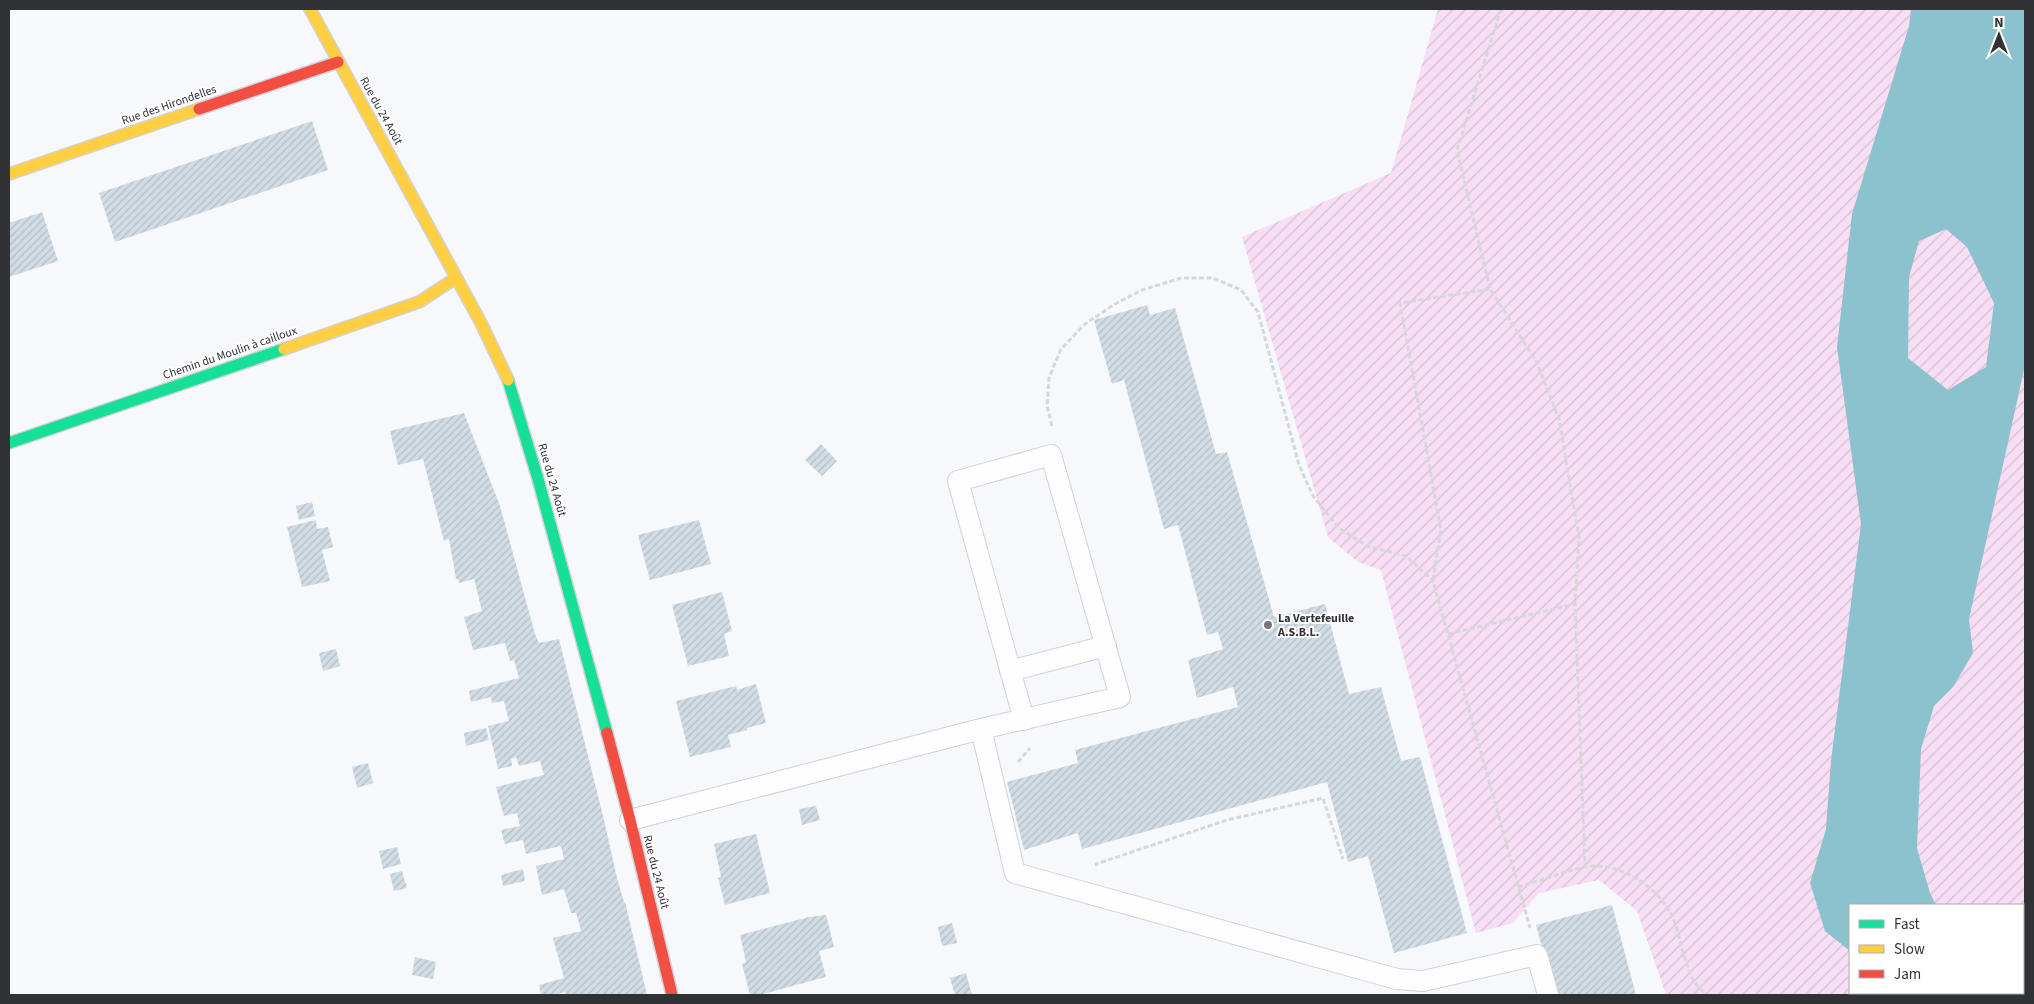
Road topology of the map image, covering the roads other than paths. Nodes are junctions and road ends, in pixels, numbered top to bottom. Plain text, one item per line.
1 (310, 9) edge
2 (338, 62) junction
3 (9, 174) edge
4 (456, 278) junction
5 (9, 443) edge
6 (1106, 646) junction
7 (1010, 672) junction
8 (1024, 720) junction
9 (981, 729) junction
10 (630, 820) junction
11 (672, 995) edge
12 (1548, 995) edge

1 - 2 street, Rue du 24 Août
2 - 3 street, Rue des Hirondelles
2 - 4 street, Rue du 24 Août
4 - 5 street, Chemin du Moulin à cailloux
4 - 10 street, Rue du 24 Août
6 - 7 lane
6 - 7 lane
6 - 8 lane
7 - 8 lane
8 - 9 lane
9 - 10 lane
9 - 12 lane
10 - 11 street, Rue du 24 Août

